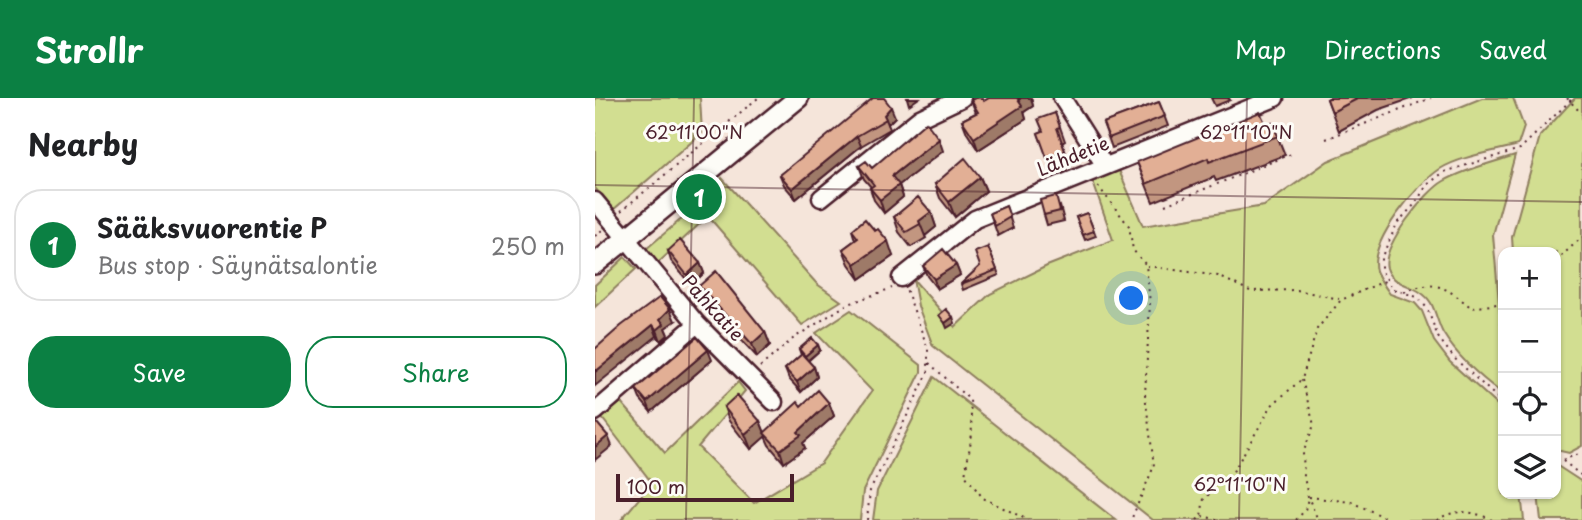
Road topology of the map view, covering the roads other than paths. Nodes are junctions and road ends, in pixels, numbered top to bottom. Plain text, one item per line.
1 (799, 98) edge
2 (963, 98) edge
3 (1062, 98) edge
4 (1275, 98) edge
5 (1099, 168) junction
6 (821, 198) dead end
7 (595, 201) edge
8 (625, 239) junction
9 (595, 264) edge
10 (901, 278) road end
11 (697, 324) junction
12 (774, 402) dead end
13 (595, 412) edge

1 - 8 main road
2 - 6 street
3 - 5 street
4 - 5 street, Lähdetie
5 - 10 street, Lähdetie
7 - 8 street, Pahkatie
8 - 9 main road
8 - 11 street, Pahkatie
11 - 12 street, Pahkatie
11 - 13 street

